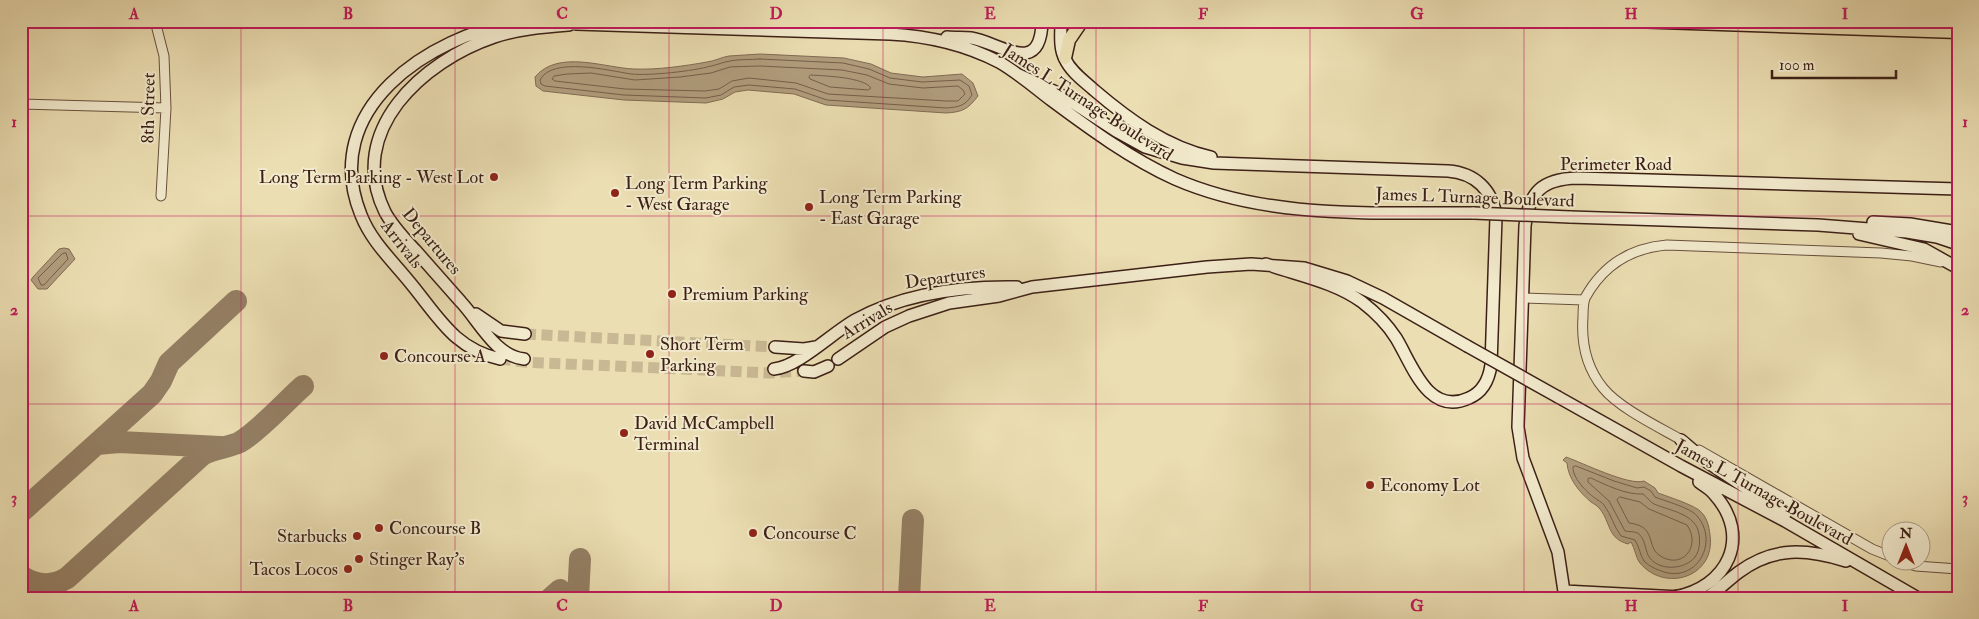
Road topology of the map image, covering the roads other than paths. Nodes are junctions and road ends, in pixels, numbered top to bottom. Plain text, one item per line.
1 (155, 21) edge
2 (520, 21) edge
3 (561, 21) edge
4 (1042, 21) edge
5 (1061, 21) edge
6 (1082, 21) edge
7 (1632, 21) edge
8 (576, 24) junction
9 (1958, 32) edge
10 (921, 37) junction
11 (1065, 58) junction
12 (1019, 74) junction
13 (21, 104) edge
14 (166, 108) junction
15 (1242, 163) junction
16 (1958, 190) edge
17 (161, 196) dead end
18 (1818, 225) junction
19 (1945, 230) junction
20 (1958, 232) edge
21 (1958, 237) edge
22 (1958, 244) edge
23 (1266, 264) junction
24 (1957, 267) edge
25 (1032, 287) junction
26 (1522, 298) junction
27 (1584, 300) junction
28 (464, 305) junction
29 (526, 334) tunnel mouth
30 (816, 346) junction
31 (775, 347) tunnel mouth
32 (500, 359) tunnel mouth
33 (524, 359) dead end
34 (838, 359) dead end
35 (828, 366) dead end
36 (774, 370) dead end
37 (804, 371) tunnel mouth
38 (1681, 440) junction
39 (1680, 466) junction
40 (1822, 542) junction
41 (1882, 554) edge
42 (1932, 567) edge
43 (1867, 568) junction
44 (1958, 569) edge
45 (1564, 594) edge
46 (1674, 597) edge
47 (1690, 598) edge
48 (1706, 598) edge
49 (1918, 598) edge

1 - 14 street, 8th Street
2 - 32 street, Arrivals
3 - 8 street
4 - 10 street
5 - 11 street
6 - 11 main road
7 - 9 main road
8 - 10 street, James L Turnage Boulevard
8 - 28 street, Departures
10 - 12 street, James L Turnage Boulevard
11 - 15 street
12 - 15 street
12 - 18 street, James L Turnage Boulevard, bridge
13 - 14 street
14 - 17 street, 8th Street
15 - 23 street
16 - 26 street, Perimeter Road
18 - 19 street, James L Turnage Boulevard
18 - 22 street, James L Turnage Boulevard
18 - 24 street
19 - 20 street, James L Turnage Boulevard
19 - 21 street, James L Turnage Boulevard
23 - 25 street, James L Turnage Boulevard
23 - 39 street, James L Turnage Boulevard, bridge
24 - 27 street
25 - 30 street, Departures
25 - 34 street, Arrivals
26 - 27 street
26 - 45 street, Perimeter Road
27 - 38 street
28 - 29 street, Departures
28 - 33 street, Departures
30 - 31 street, Departures
30 - 36 street, Departures
35 - 37 street
38 - 40 street
38 - 41 street
39 - 40 street, James L Turnage Boulevard
39 - 46 street
40 - 43 street, James L Turnage Boulevard
42 - 44 street
43 - 48 street
43 - 49 street, James L Turnage Boulevard
45 - 46 street, Perimeter Road
46 - 47 street, Perimeter Road

